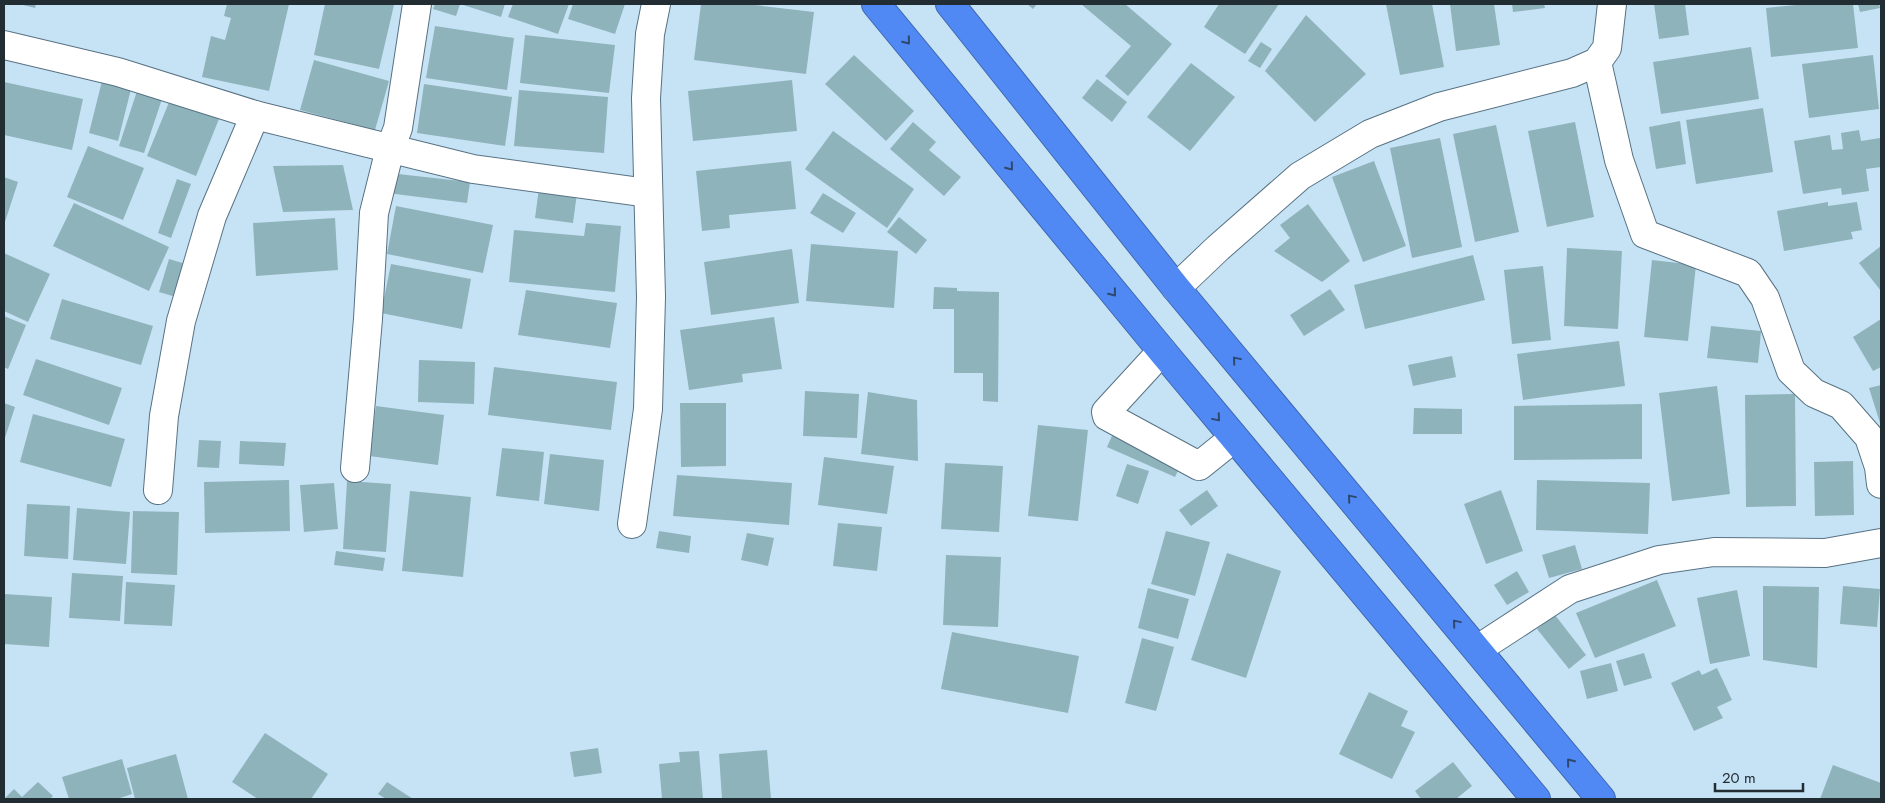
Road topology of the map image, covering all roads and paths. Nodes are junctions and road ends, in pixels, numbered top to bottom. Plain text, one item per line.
1 (417, 4) edge
2 (656, 4) edge
3 (876, 4) edge
4 (950, 4) edge
5 (1612, 4) edge
6 (4, 45) edge
7 (1597, 62) junction
8 (255, 116) junction
9 (390, 149) junction
10 (648, 193) junction
11 (1176, 288) junction
12 (1162, 352) junction
13 (1234, 438) junction
14 (355, 468) dead end
15 (1881, 484) edge
16 (158, 490) dead end
17 (632, 524) dead end
18 (1881, 542) edge
19 (1478, 649) junction
20 (1536, 799) edge
21 (1601, 799) edge

1 - 9 street
2 - 10 street
3 -> 12 highway
4 - 11 highway
5 - 7 street
6 - 8 street
7 - 11 street
7 - 15 street
8 - 9 street
8 - 16 street
9 - 10 street
9 - 14 street
10 - 17 street
19 -> 11 highway
12 -> 13 highway
12 - 13 street
13 - 20 highway
18 - 19 street
21 -> 19 highway

